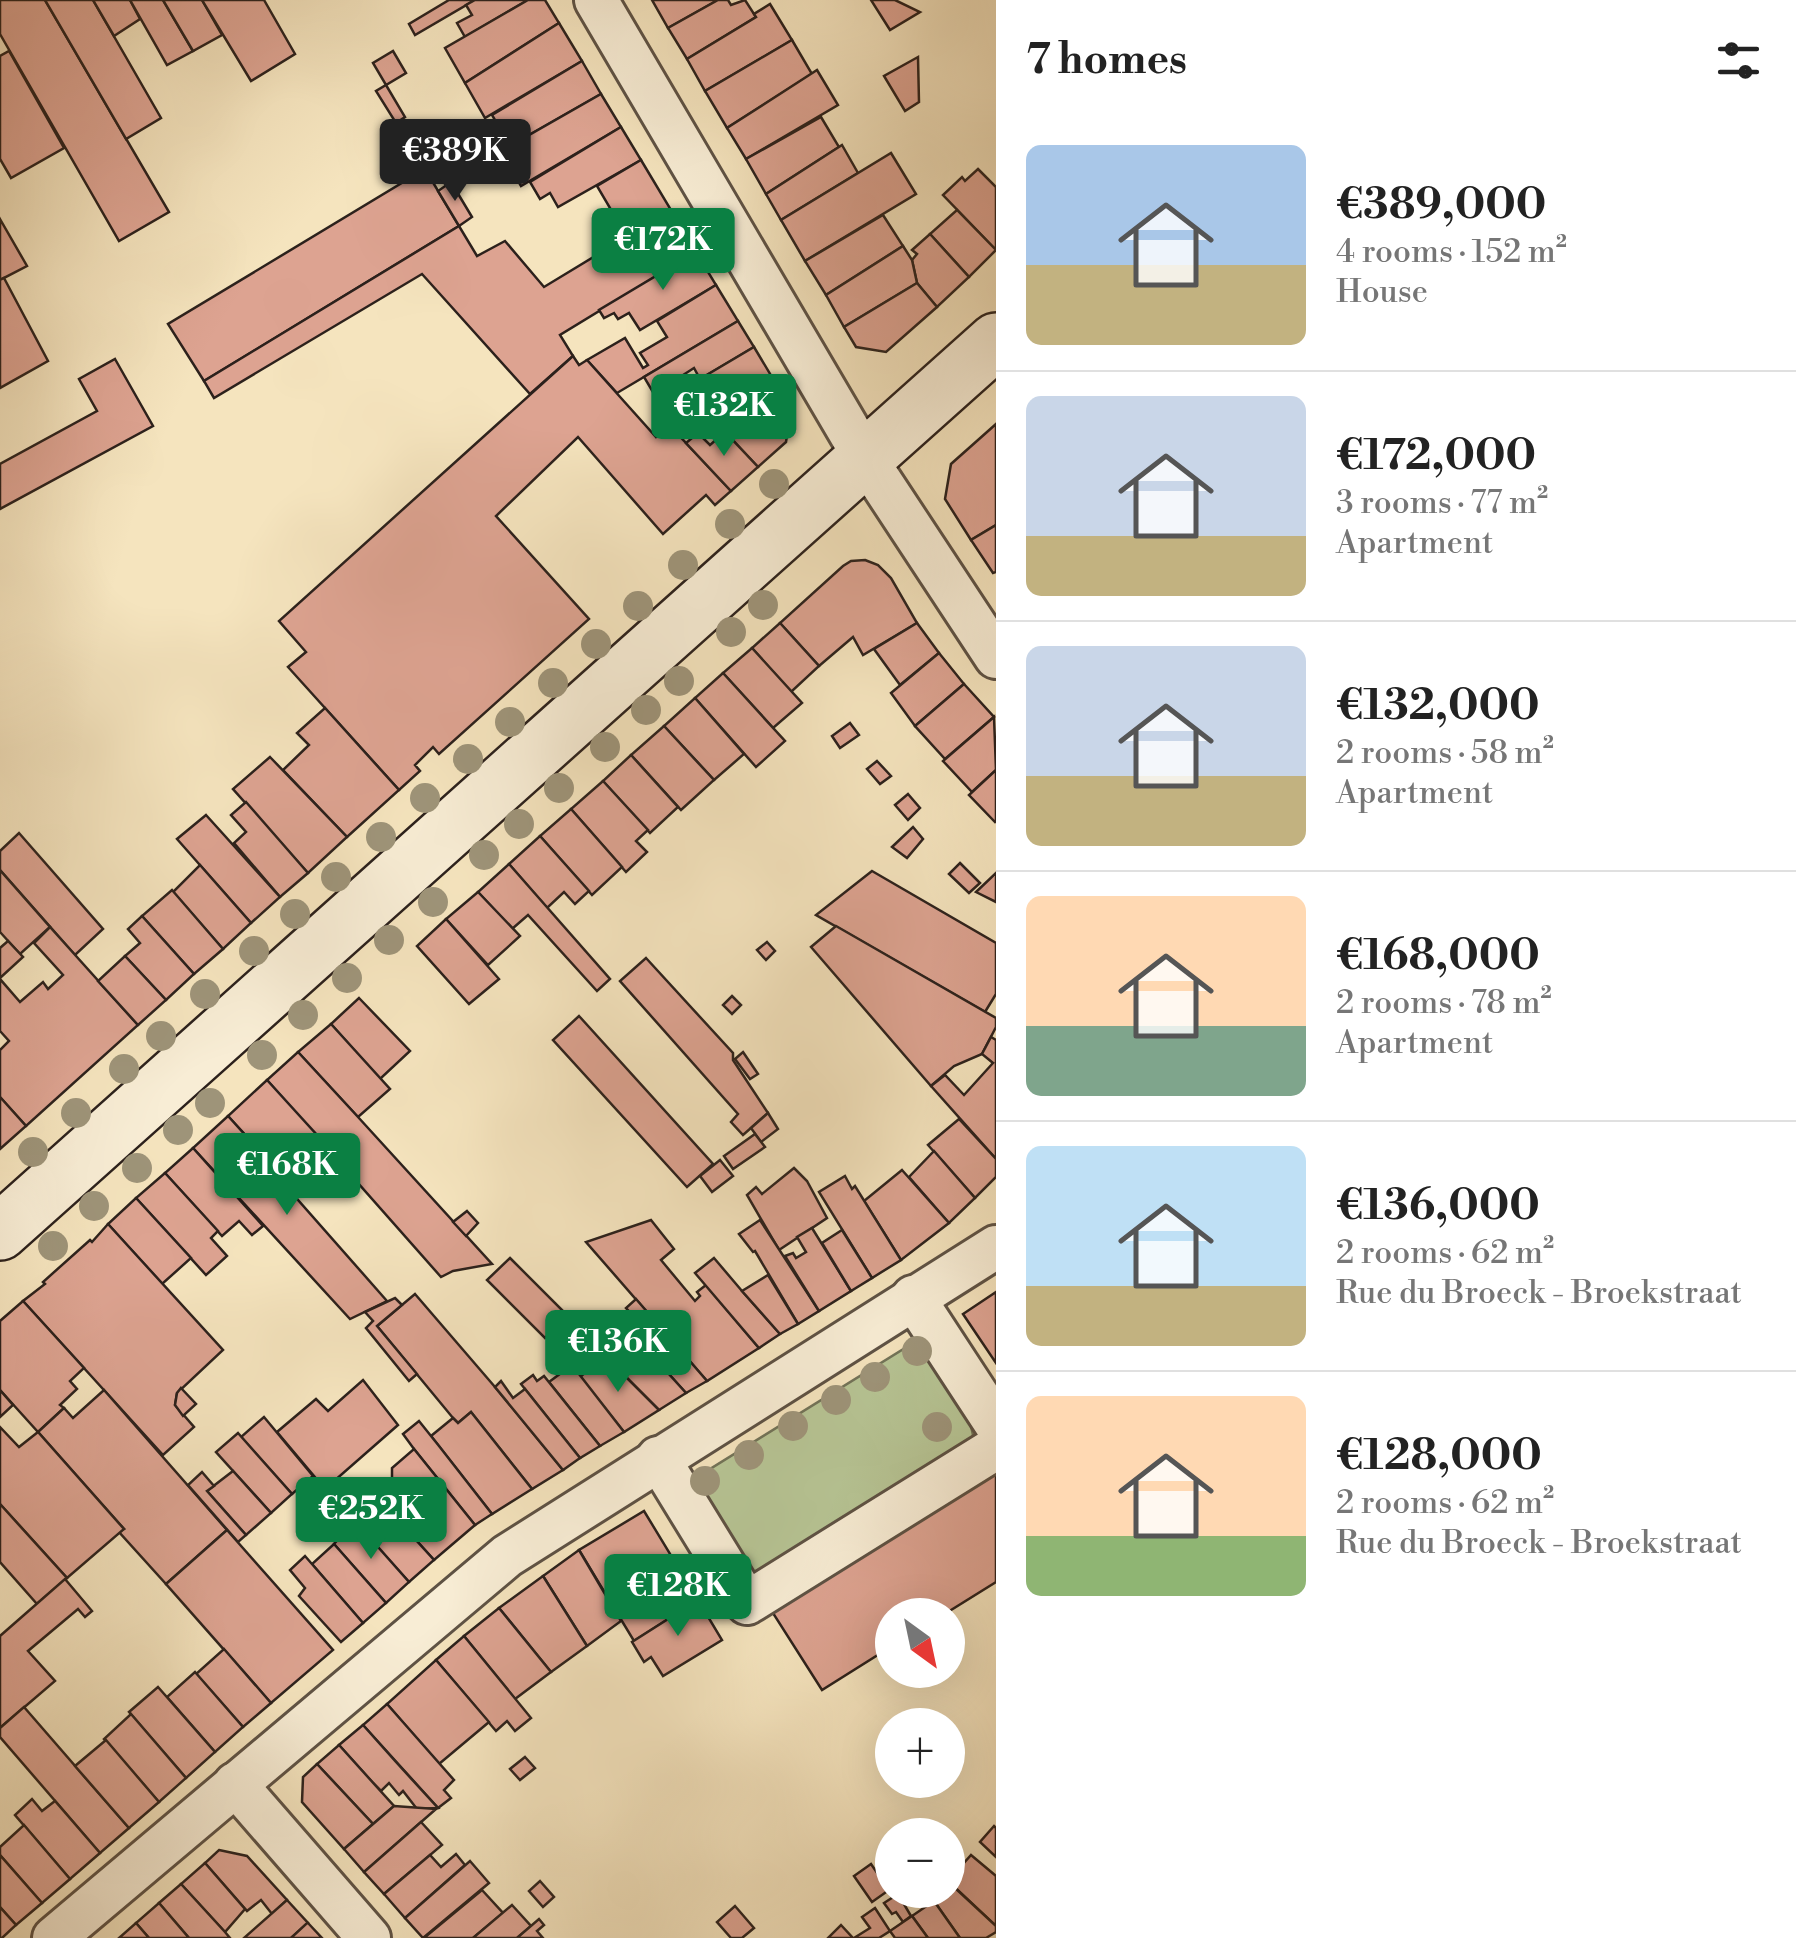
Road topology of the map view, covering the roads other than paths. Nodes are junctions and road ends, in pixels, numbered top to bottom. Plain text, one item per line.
1 (596, 0) edge
2 (996, 342) edge
3 (864, 458) junction
4 (996, 657) edge
5 (0, 1232) edge
6 (996, 1246) edge
7 (913, 1296) junction
8 (996, 1424) edge
9 (996, 1448) edge
10 (658, 1458) junction
11 (235, 1784) junction
12 (54, 1938) edge
13 (370, 1938) edge

1 - 3 street
2 - 3 street
3 - 4 street
3 - 5 street
6 - 7 street
7 - 8 street
7 - 10 street
9 - 10 street
10 - 11 street
11 - 12 street
11 - 13 street

